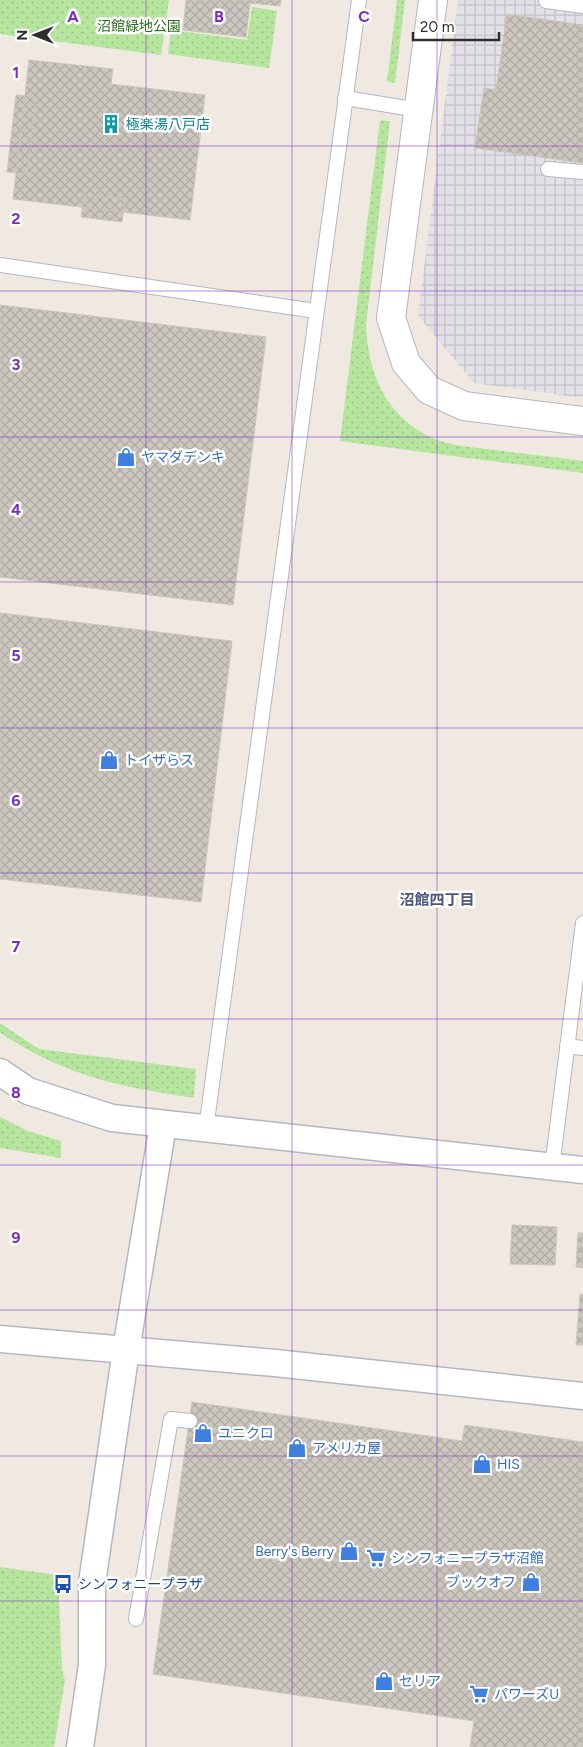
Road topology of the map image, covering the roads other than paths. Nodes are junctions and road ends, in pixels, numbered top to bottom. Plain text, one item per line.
1 (359, 0) edge
2 (433, 0) edge
3 (546, 1) edge
4 (583, 6) edge
5 (346, 98) junction
6 (419, 110) junction
7 (548, 169) dead end
8 (583, 172) edge
9 (0, 265) edge
10 (316, 311) junction
11 (583, 421) edge
12 (583, 923) edge
13 (567, 1046) junction
14 (583, 1048) edge
15 (0, 1072) edge
16 (163, 1125) junction
17 (206, 1129) junction
18 (552, 1167) junction
19 (583, 1170) edge
20 (0, 1339) edge
21 (126, 1350) junction
22 (583, 1396) edge
23 (190, 1421) dead end
24 (136, 1619) dead end
25 (80, 1747) edge

1 - 5 lane
2 - 6 street
3 - 4 lane
5 - 6 lane
5 - 10 lane
6 - 11 street
7 - 8 lane
9 - 10 lane
10 - 17 lane
12 - 13 lane
13 - 14 lane
13 - 18 lane
15 - 16 street
16 - 17 street
16 - 21 street
17 - 18 street
18 - 19 street
20 - 21 street
21 - 22 street
21 - 25 street
23 - 24 lane

